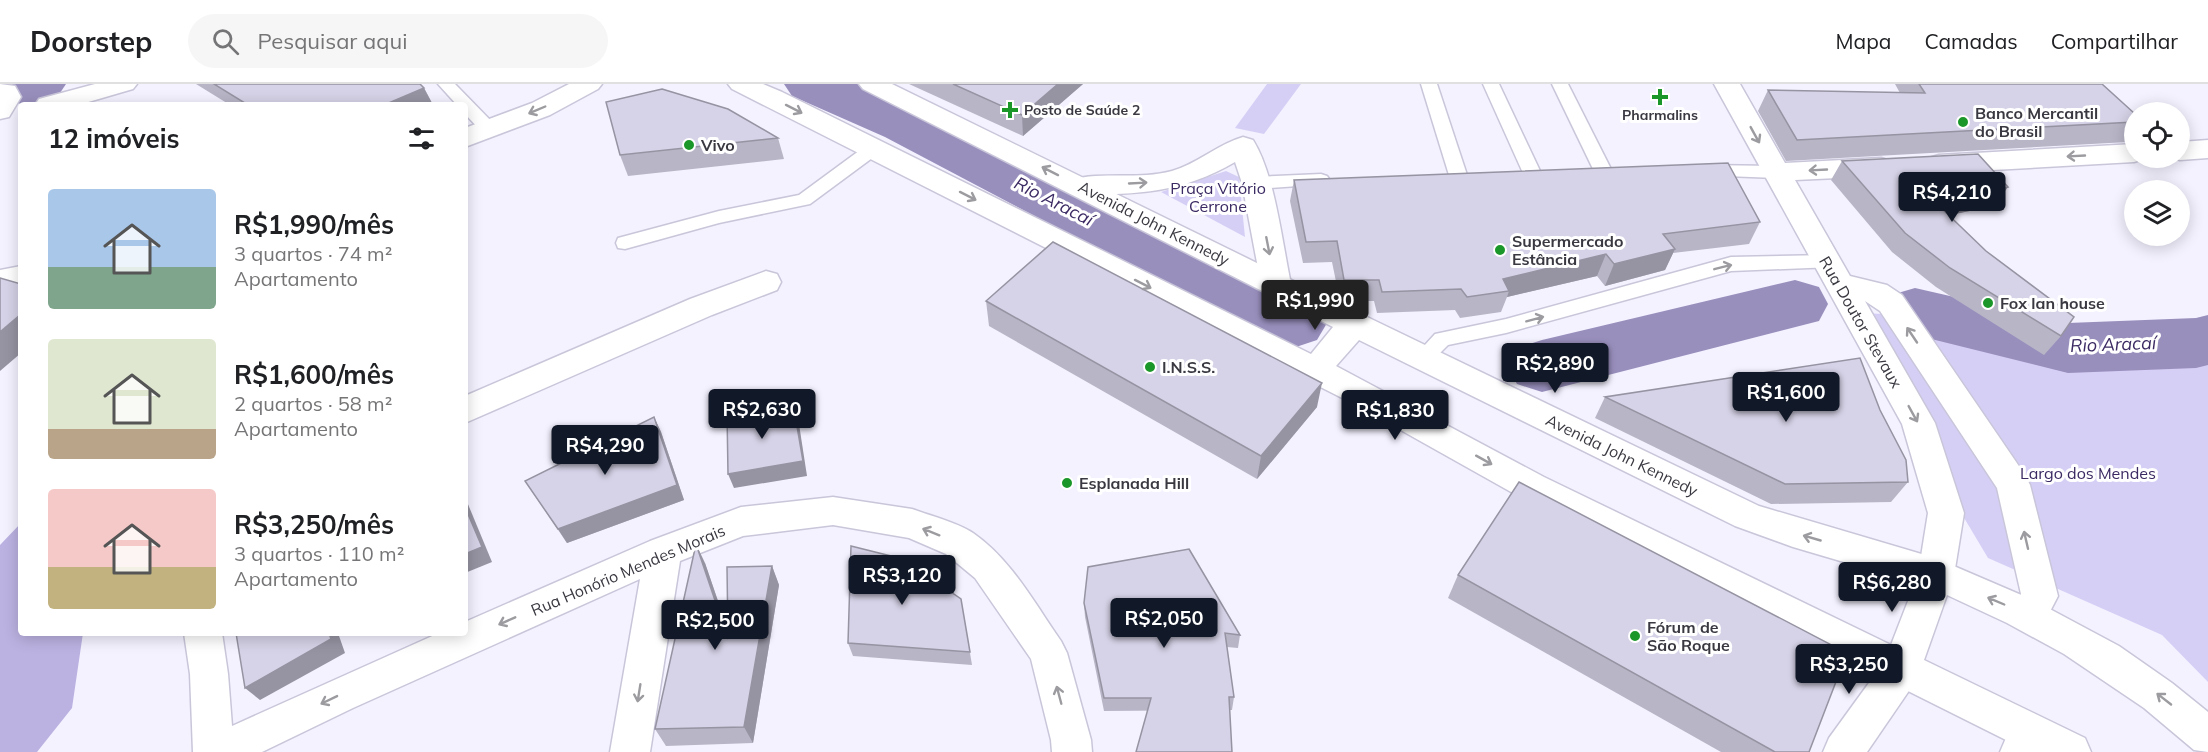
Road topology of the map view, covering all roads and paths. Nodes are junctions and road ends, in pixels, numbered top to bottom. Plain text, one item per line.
1 (10, 84) edge
2 (124, 84) edge
3 (446, 84) edge
4 (590, 84) edge
5 (741, 84) edge
6 (872, 84) edge
7 (1429, 84) edge
8 (1491, 84) edge
9 (1560, 84) edge
10 (1726, 84) edge
11 (0, 88) edge
12 (59, 102) edge
13 (457, 102) edge
14 (0, 111) edge
15 (18, 113) edge
16 (0, 117) edge
17 (468, 119) edge
18 (477, 133) edge
19 (873, 148) junction
20 (2208, 149) edge
21 (2190, 150) edge
22 (2124, 154) edge
23 (1687, 170) edge
24 (1579, 172) edge
25 (1776, 172) junction
26 (1479, 174) edge
27 (1511, 174) edge
28 (1458, 175) junction
29 (1434, 176) edge
30 (1339, 180) edge
31 (1256, 183) junction
32 (1080, 186) junction
33 (625, 243) dead end
34 (1833, 273) junction
35 (18, 278) edge
36 (0, 281) edge
37 (766, 282) dead end
38 (1276, 284) junction
39 (1354, 324) junction
40 (1423, 358) junction
41 (1315, 370) junction
42 (468, 409) edge
43 (663, 552) junction
44 (1936, 575) junction
45 (2029, 615) junction
46 (203, 636) edge
47 (1901, 670) junction
48 (2208, 737) edge
49 (2067, 750) edge
50 (213, 752) edge
51 (220, 752) edge
52 (630, 752) edge
53 (1072, 752) edge
54 (1843, 752) edge
55 (2020, 752) edge

1 - 11 street
2 - 12 street
3 - 13 lane
4 -> 18 street
5 -> 19 street
32 -> 6 street, Avenida John Kennedy
7 - 28 lane
8 - 27 lane
9 - 24 lane
10 -> 25 street, Rua Doutor Stevaux
11 - 14 street
15 - 16 street
17 - 18 lane
19 - 33 lane
19 -> 41 street
20 - 21 street
22 -> 25 street
23 - 25 lane
25 - 34 street, Rua Doutor Stevaux
26 - 28 lane
28 - 29 lane
30 - 31 lane
32 -> 31 street
31 -> 38 street
32 - 38 street, Avenida John Kennedy
40 -> 34 lane
34 -> 44 street, Rua Doutor Stevaux
45 -> 34 street
35 - 36 street
37 - 42 street
38 - 39 street, Avenida John Kennedy
39 - 40 street, Avenida John Kennedy
39 - 41 street
44 -> 40 street, Avenida John Kennedy
41 -> 47 street
43 -> 51 street, Rua Honório Mendes Morais
43 -> 52 street
53 -> 43 street, Rua Honório Mendes Morais
45 -> 44 street, Avenida John Kennedy
44 - 47 street, Rua Doutor Stevaux
48 -> 45 street, Avenida John Kennedy
46 - 50 street
47 - 49 street
47 - 54 street, Rua Doutor Stevaux
49 - 55 street

